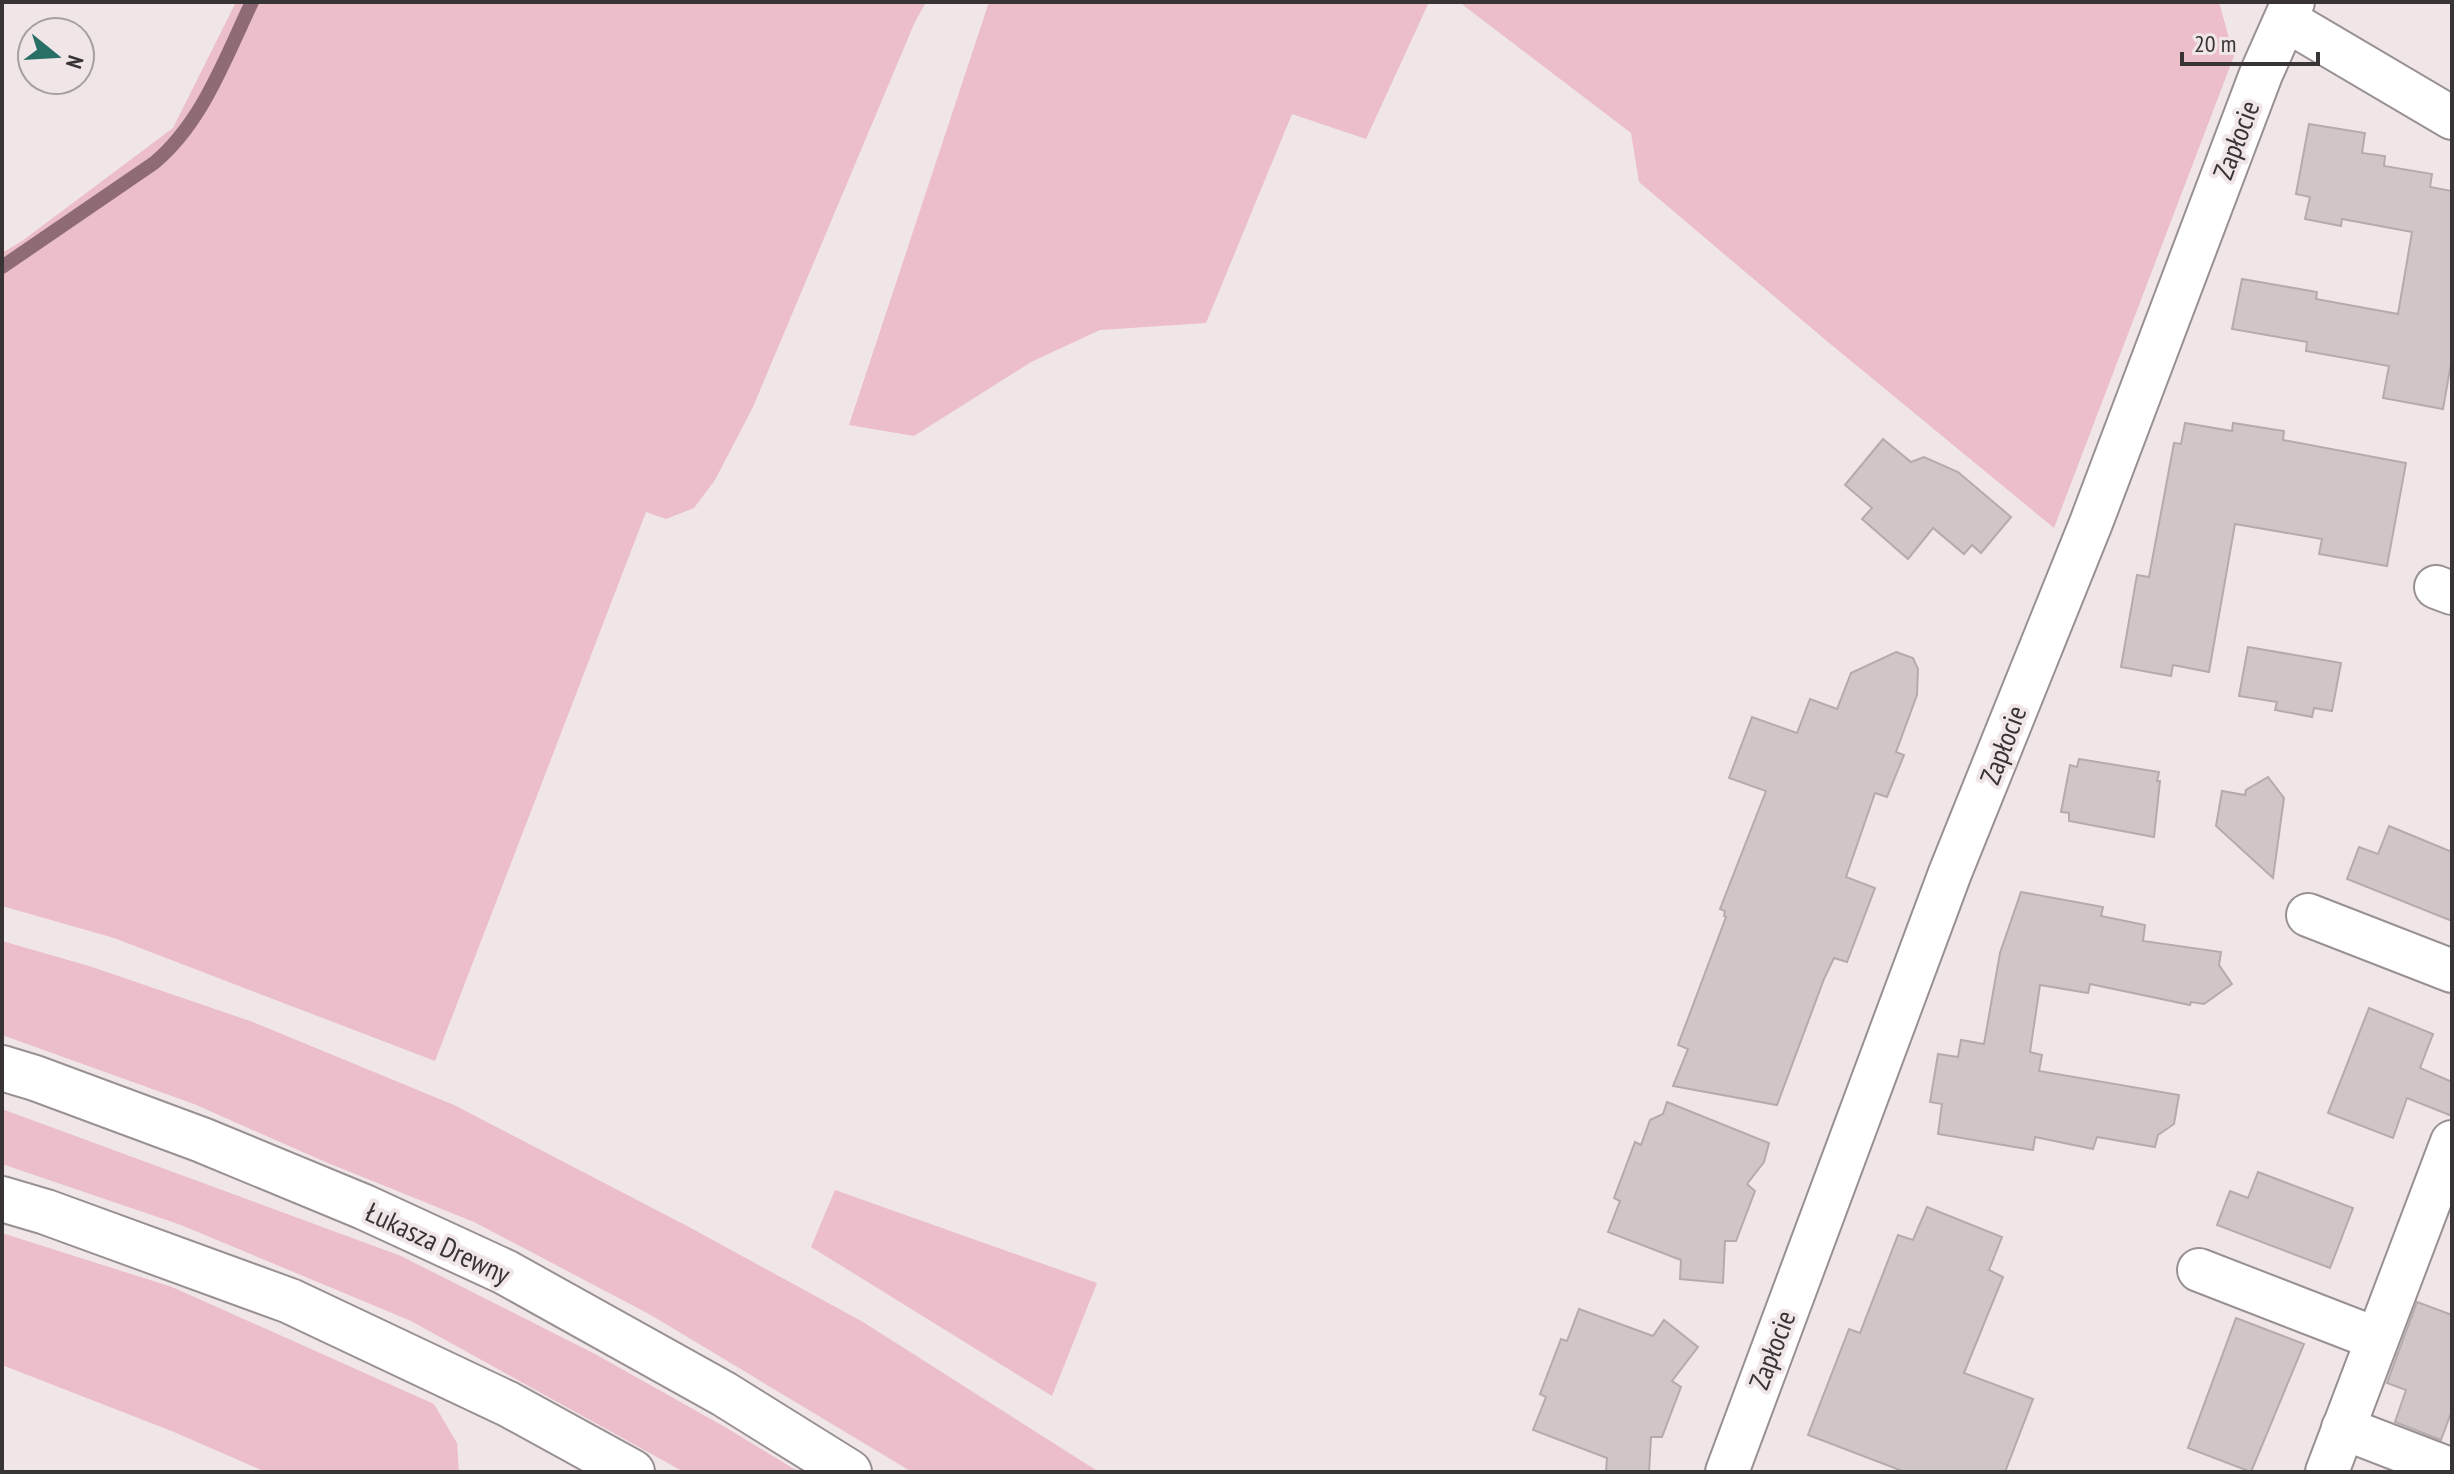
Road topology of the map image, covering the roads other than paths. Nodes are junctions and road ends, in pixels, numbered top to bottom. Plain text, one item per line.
1 (2289, 11) edge
2 (2452, 118) edge
3 (2308, 915) dead end
4 (2452, 971) edge
5 (2, 1068) edge
6 (2452, 1142) edge
7 (2, 1199) edge
8 (2199, 1270) dead end
9 (2377, 1339) junction
10 (2343, 1428) junction
11 (2452, 1470) edge
12 (632, 1472) edge
13 (849, 1472) edge
14 (1727, 1472) edge
15 (2327, 1472) edge

1 - 2 street, Zapłocie
1 - 14 street, Zapłocie
3 - 4 street
5 - 13 main road, Łukasza Drewny
6 - 9 street
7 - 12 main road
8 - 9 street
9 - 10 street
10 - 11 street
10 - 15 street

